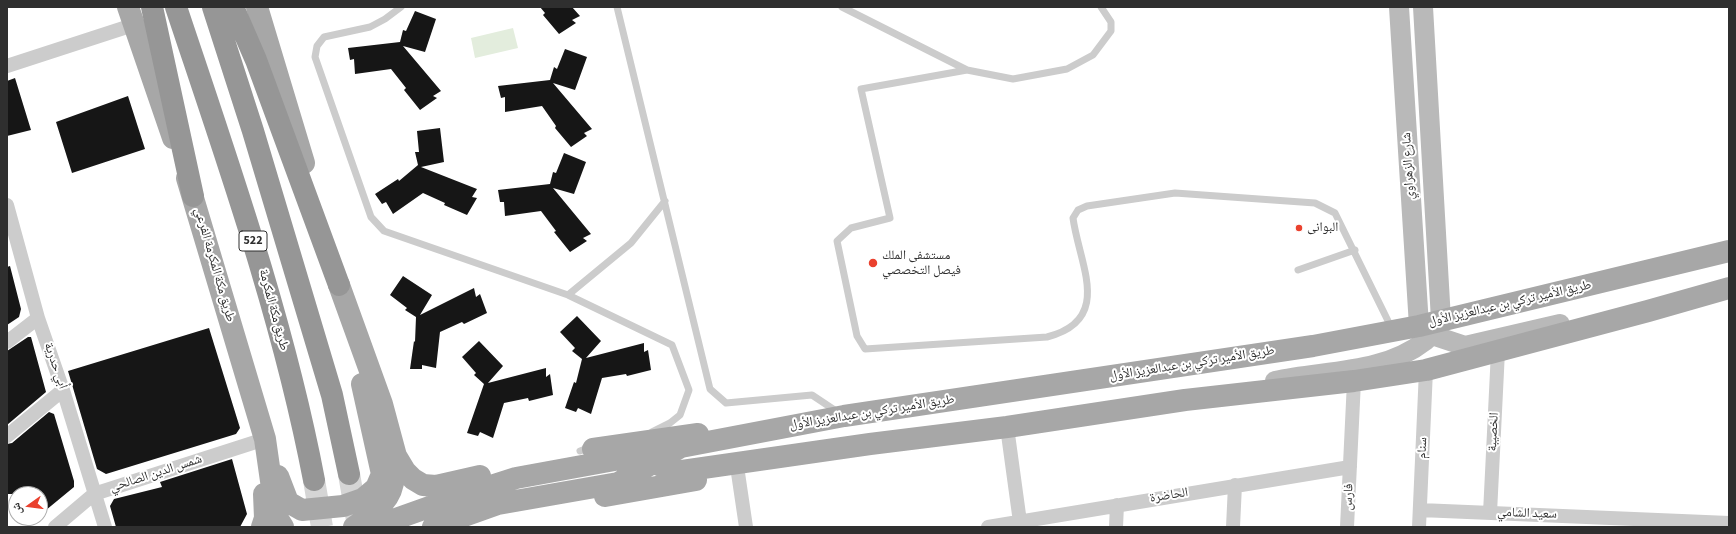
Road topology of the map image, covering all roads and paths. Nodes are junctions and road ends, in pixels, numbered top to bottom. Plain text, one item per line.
1 (152, 7) edge
2 (176, 7) edge
3 (213, 7) edge
4 (233, 7) edge
5 (257, 7) edge
6 (401, 7) edge
7 (617, 7) edge
8 (842, 7) edge
9 (1101, 7) edge
10 (1399, 7) edge
11 (1423, 7) edge
12 (130, 16) edge
13 (7, 66) edge
14 (967, 70) junction
15 (194, 196) junction
16 (665, 201) junction
17 (8, 211) edge
18 (1355, 250) junction
19 (1729, 251) edge
20 (1298, 270) dead end
21 (339, 285) junction
22 (1723, 289) edge
23 (568, 295) junction
24 (38, 318) junction
25 (1431, 327) junction
26 (1393, 330) junction
27 (8, 339) edge
28 (1498, 351) junction
29 (1426, 370) junction
30 (1354, 381) junction
31 (63, 390) junction
32 (1185, 400) junction
33 (844, 416) junction
34 (1007, 427) junction
35 (7, 436) edge
36 (265, 439) junction
37 (870, 444) junction
38 (580, 451) junction
39 (654, 463) junction
40 (1350, 467) junction
41 (738, 473) junction
42 (349, 474) tunnel mouth
43 (314, 480) tunnel mouth
44 (1235, 485) junction
45 (94, 494) junction
46 (1117, 505) junction
47 (1420, 510) junction
48 (1490, 512) junction
49 (1020, 522) junction
50 (1729, 522) edge
51 (55, 527) edge
52 (105, 527) edge
53 (262, 527) edge
54 (283, 527) edge
55 (354, 527) edge
56 (373, 527) edge
57 (433, 527) edge
58 (466, 527) edge
59 (746, 527) edge
60 (988, 527) edge
61 (1116, 527) edge
62 (1233, 527) edge
63 (1347, 527) edge
64 (1419, 527) edge

1 - 15 highway
2 - 43 highway, طريق مكة المكرمة / 522
3 - 42 highway, 522
4 - 21 highway
5 - 21 main road
6 - 23 lane
7 - 16 lane
8 - 14 lane
9 - 14 lane
10 - 25 street, شارع الزهراوي
11 - 25 street
12 - 13 street
12 - 15 main road, طريق مكة المكرمة الفرعي
14 - 18 lane
15 - 36 main road, طريق مكة المكرمة الفرعي
16 - 23 lane
16 - 33 lane
17 - 24 street, أبي حدرية
18 - 20 lane
18 - 26 lane
19 - 25 main road, طريق الأمير تركي بن عبدالعزيز الأول
21 - 36 main road
21 - 38 main road
21 - 55 main road
22 - 25 street
22 - 28 main road
23 - 38 lane
24 - 27 street
24 - 31 street, أبي حدرية
25 - 26 main road, طريق الأمير تركي بن عبدالعزيز الأول
25 - 32 street
26 - 33 main road, طريق الأمير تركي بن عبدالعزيز الأول
28 - 29 main road
28 - 48 street, الخصيبة
29 - 30 main road
29 - 47 street, سنام
30 - 32 main road
30 - 40 street, فارس
31 - 35 street
31 - 45 street, أبي حدرية
32 - 34 main road
33 - 38 main road
33 - 39 main road, طريق الأمير تركي بن عبدالعزيز الأول
34 - 37 main road
34 - 49 street
36 - 45 street, شمس الدين الصالحي
36 - 53 main road
36 - 54 main road, طريق مكة المكرمة الفرعي
37 - 39 main road
37 - 41 main road
39 - 56 main road
39 - 57 main road, طريق الأمير تركي بن عبدالعزيز الأول
40 - 44 street, الحاضرة
40 - 63 street, فارس
41 - 58 main road
41 - 59 street
44 - 46 street, الحاضرة
44 - 62 street
45 - 51 street, شمس الدين الصالحي
45 - 52 street, أبي حدرية
46 - 49 street, الحاضرة
46 - 61 street
47 - 48 street, سعيد الشامي
47 - 64 street, سنام
48 - 50 street, سعيد الشامي
49 - 60 street, الحاضرة

